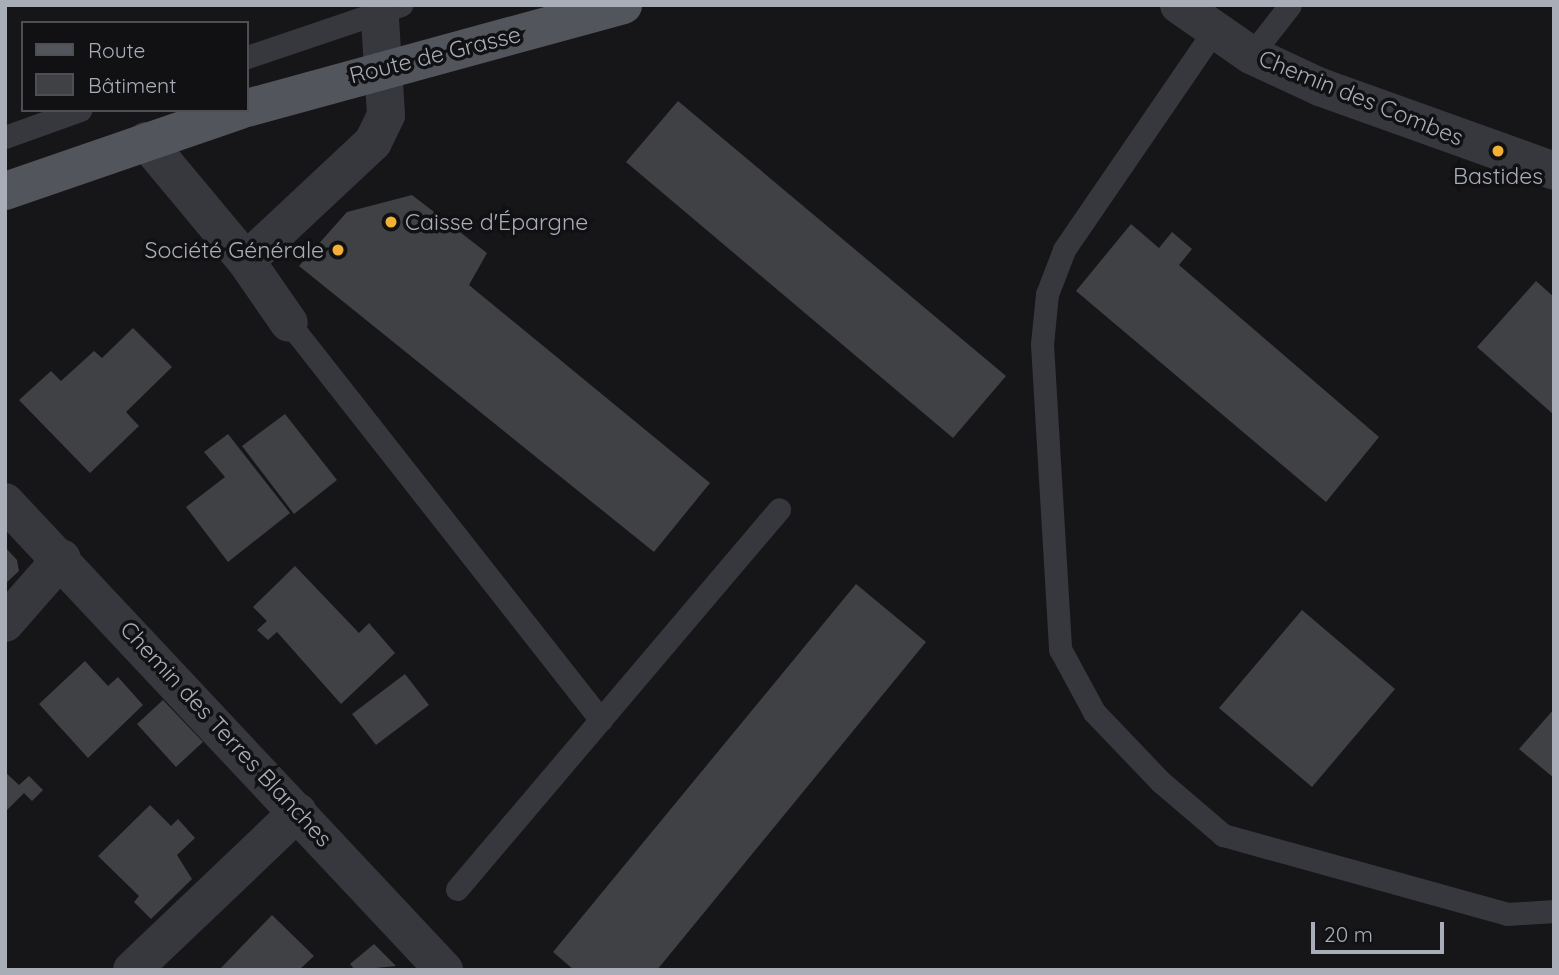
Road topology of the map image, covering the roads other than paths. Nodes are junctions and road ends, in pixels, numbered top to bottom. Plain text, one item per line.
1 (623, 5) edge
2 (1179, 5) edge
3 (1290, 5) edge
4 (386, 7) edge
5 (1213, 32) junction
6 (1251, 55) junction
7 (248, 57) edge
8 (382, 67) junction
9 (248, 108) edge
10 (74, 112) edge
11 (234, 112) edge
12 (5, 137) edge
13 (146, 141) junction
14 (1554, 172) edge
15 (5, 191) edge
16 (246, 261) junction
17 (289, 323) joint
18 (5, 502) edge
19 (779, 509) dead end
20 (62, 558) junction
21 (5, 623) edge
22 (601, 720) junction
23 (298, 812) junction
24 (457, 889) dead end
25 (1554, 911) edge
26 (132, 970) edge
27 (444, 970) edge

1 - 8 main road, Route de Grasse
2 - 5 street, Chemin des Combes
3 - 6 lane
4 - 7 lane
4 - 8 street
5 - 6 street, Chemin des Combes
5 - 25 lane
6 - 14 street, Chemin des Combes
8 - 9 main road, Route de Grasse
8 - 16 street
10 - 12 lane
11 - 13 main road
13 - 15 main road
13 - 16 street
16 - 17 street
17 - 22 lane
18 - 20 street, Chemin des Terres Blanches
19 - 22 lane
20 - 21 street
20 - 23 street, Chemin des Terres Blanches
22 - 24 lane
23 - 26 street
23 - 27 street, Chemin des Terres Blanches

